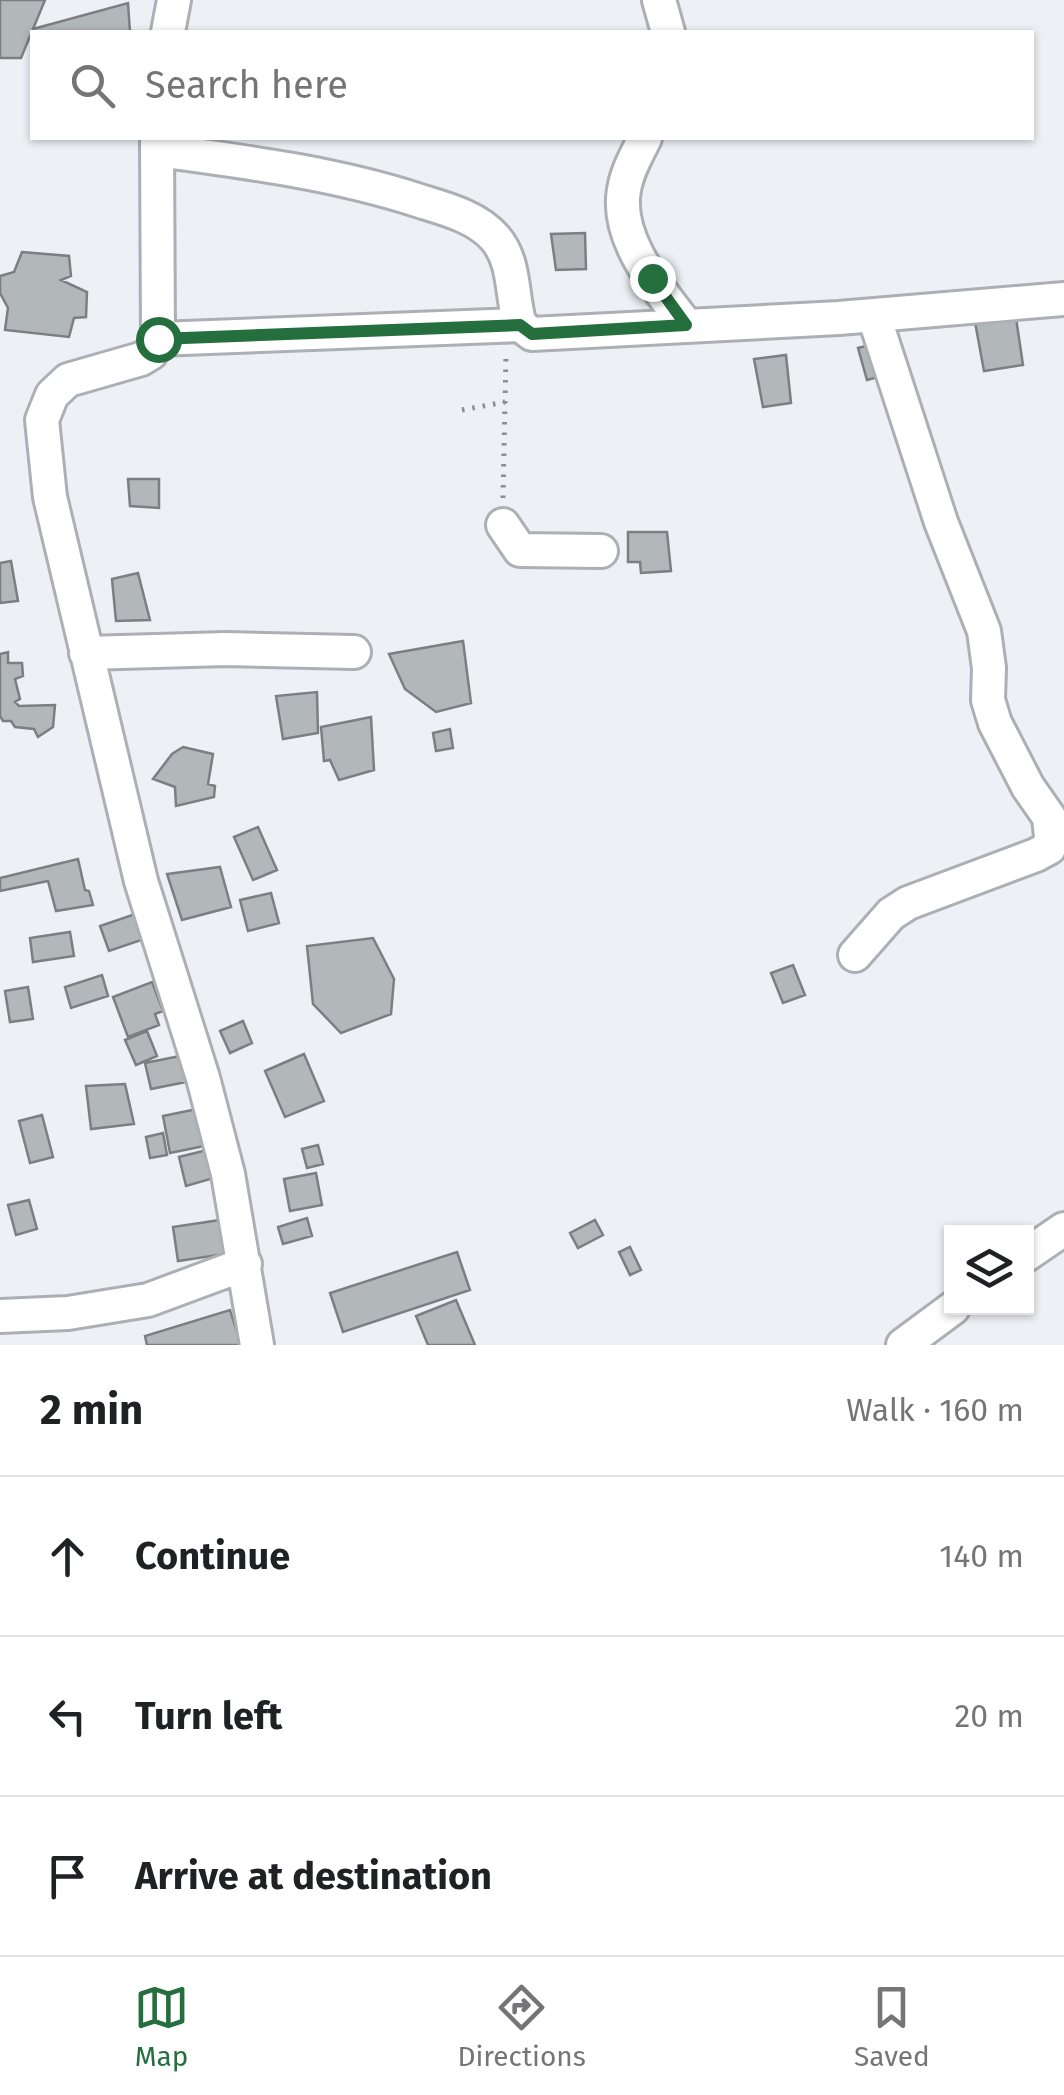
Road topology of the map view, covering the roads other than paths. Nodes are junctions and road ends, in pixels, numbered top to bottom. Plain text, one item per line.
1 (174, 0) edge
2 (659, 0) edge
3 (168, 30) edge
4 (667, 30) edge
5 (644, 140) edge
6 (157, 144) edge
7 (1064, 299) edge
8 (874, 316) junction
9 (513, 325) junction
10 (686, 325) junction
11 (158, 339) junction
12 (503, 525) road end
13 (602, 551) dead end
14 (354, 652) dead end
15 (86, 653) junction
16 (1056, 817) edge
17 (854, 954) dead end
18 (1064, 1229) edge
19 (1034, 1249) edge
20 (245, 1264) junction
21 (944, 1315) edge
22 (0, 1316) edge
23 (256, 1345) edge
24 (903, 1345) edge

1 - 3 street
2 - 4 street
5 - 10 street
6 - 9 street
6 - 11 street
7 - 8 street
8 - 10 street
8 - 16 street
9 - 10 street
9 - 11 street
11 - 15 street
12 - 13 street
14 - 15 street
15 - 20 street
16 - 17 street
18 - 19 street
20 - 22 street
20 - 23 street
21 - 24 street

